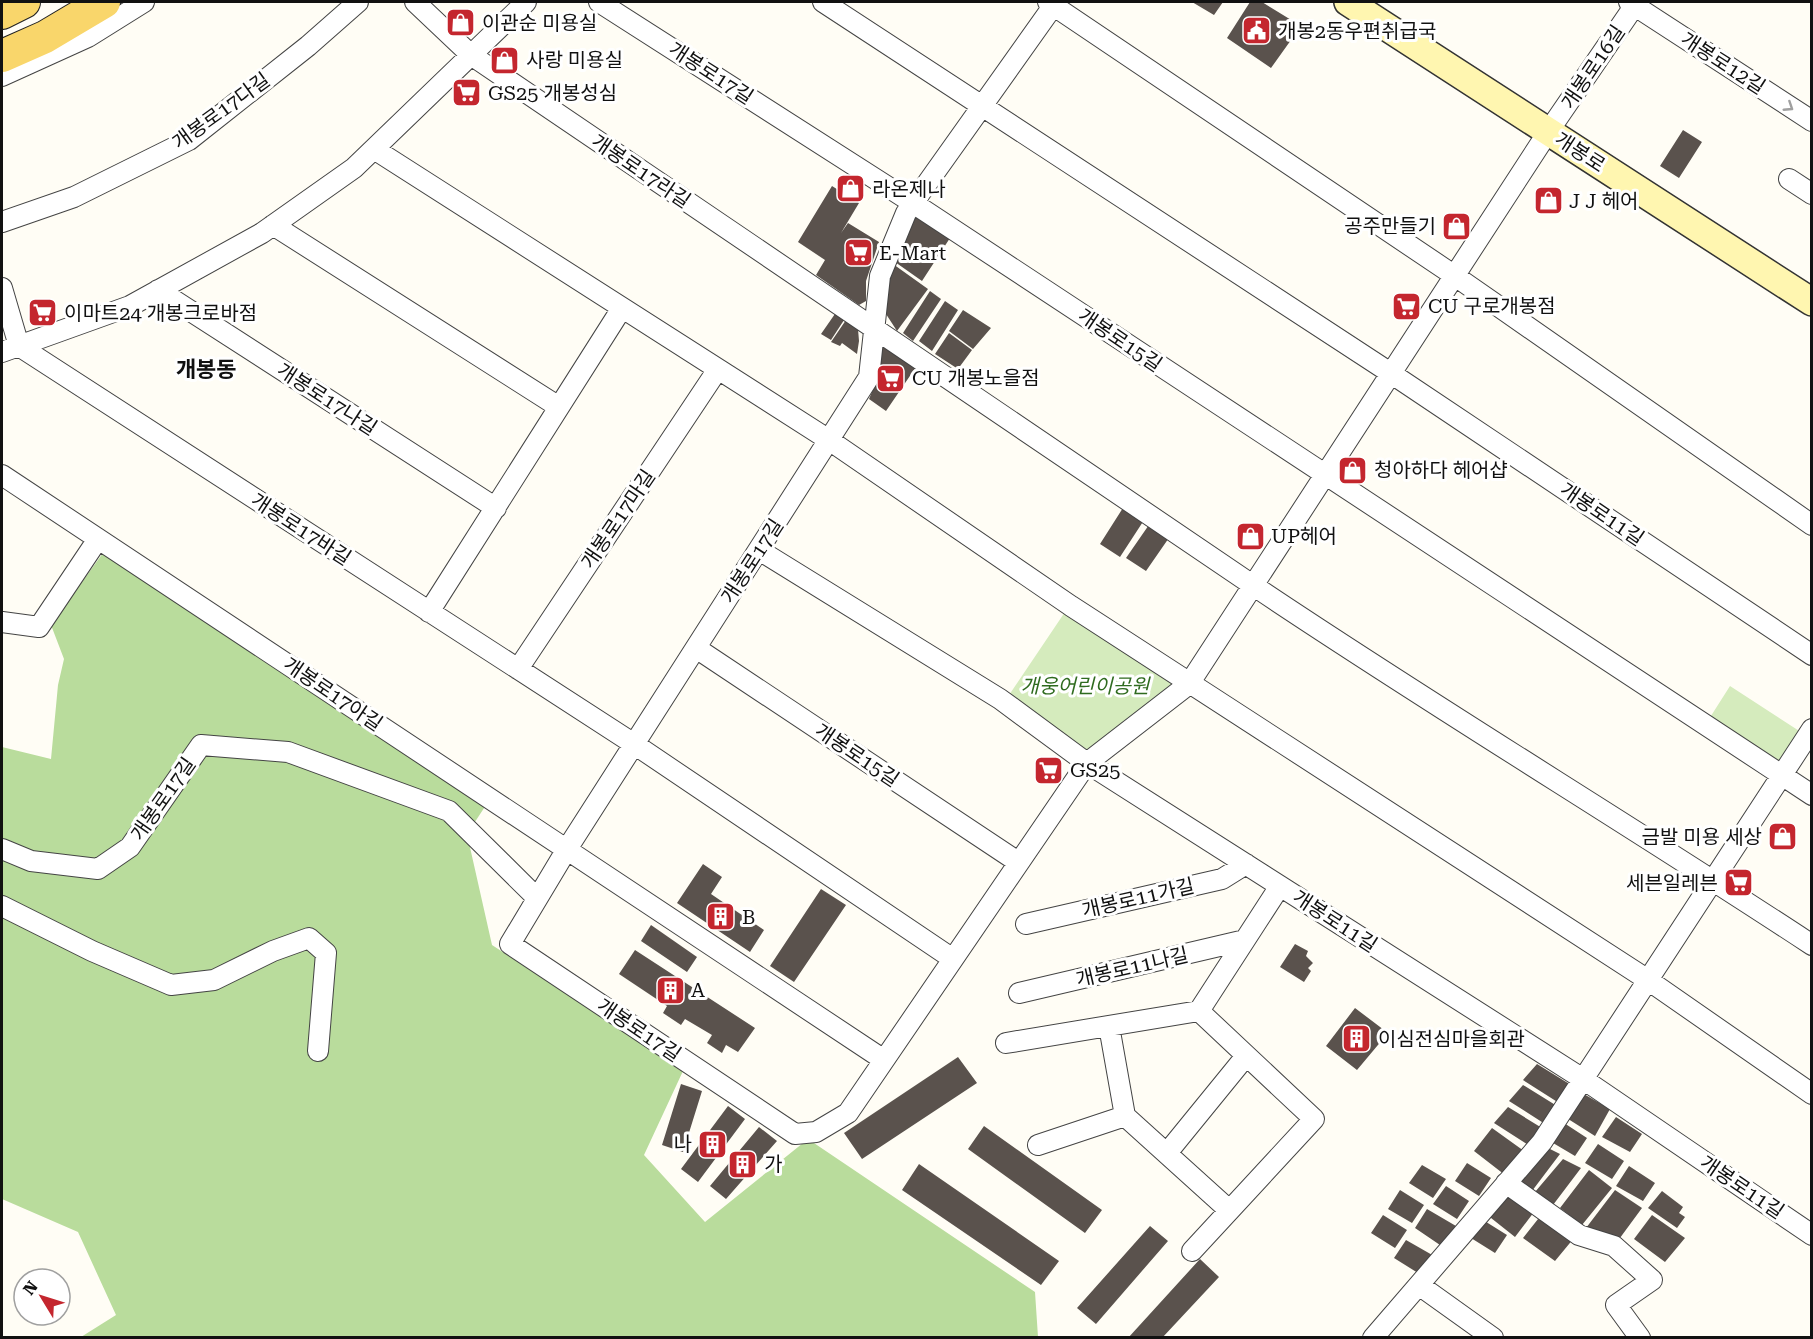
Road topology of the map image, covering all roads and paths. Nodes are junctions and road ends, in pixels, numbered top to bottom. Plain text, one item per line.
1 (24, 2) edge
2 (70, 2) edge
3 (104, 2) edge
4 (144, 2) edge
5 (358, 2) edge
6 (416, 2) edge
7 (526, 2) edge
8 (599, 2) edge
9 (823, 2) edge
10 (1348, 2) edge
11 (1052, 3) edge
12 (1634, 3) edge
13 (2, 13) edge
14 (2, 41) edge
15 (471, 55) junction
16 (2, 56) edge
17 (2, 76) edge
18 (981, 107) junction
19 (1812, 121) edge
20 (1548, 132) junction
21 (374, 149) junction
22 (1789, 179) dead end
23 (1812, 194) edge
24 (913, 203) junction
25 (2, 222) edge
26 (273, 225) junction
27 (1455, 276) junction
28 (2, 288) edge
29 (158, 290) junction
30 (1812, 302) edge
31 (622, 308) junction
32 (874, 331) junction
33 (10, 349) edge
34 (718, 369) junction
35 (1392, 374) junction
36 (559, 407) junction
37 (829, 440) junction
38 (2, 475) edge
39 (1326, 476) junction
40 (496, 508) junction
41 (1812, 525) edge
42 (98, 539) junction
43 (759, 550) junction
44 (1255, 586) junction
45 (429, 612) junction
46 (2, 622) edge
47 (696, 648) junction
48 (1812, 655) edge
49 (518, 669) junction
50 (1189, 684) junction
51 (1812, 729) edge
52 (634, 744) junction
53 (1087, 763) junction
54 (1781, 775) junction
55 (1812, 795) edge
56 (2, 849) edge
57 (567, 849) junction
58 (1018, 862) junction
59 (1246, 864) junction
60 (1713, 880) junction
61 (1280, 886) junction
62 (537, 898) junction
63 (2, 906) edge
64 (1026, 924) dead end
65 (1245, 940) junction
66 (1812, 945) edge
67 (953, 959) junction
68 (1648, 980) junction
69 (1018, 993) dead end
70 (1199, 1011) junction
71 (1109, 1026) junction
72 (1006, 1043) dead end
73 (318, 1051) dead end
74 (1246, 1056) junction
75 (884, 1060) junction
76 (1582, 1080) junction
77 (1812, 1094) edge
78 (1125, 1116) junction
79 (1038, 1145) dead end
80 (1167, 1154) junction
81 (1506, 1183) junction
82 (1229, 1210) junction
83 (1812, 1234) edge
84 (1192, 1251) dead end
85 (1419, 1285) junction
86 (1373, 1338) edge
87 (1493, 1338) edge
88 (1640, 1338) edge

1 - 13 main road
2 - 14 main road
3 - 16 main road
4 - 17 street
5 - 25 street, 개봉로17다길
6 - 15 street, 개봉로17라길
7 - 15 street
8 - 24 street, 개봉로17길
9 - 18 street
10 - 20 main road, 개봉로
11 - 18 street, 개봉로17길
11 - 27 street
12 -> 19 street, 개봉로12길
12 - 20 street, 개봉로16길
15 - 21 street
15 - 32 street, 개봉로17라길
18 - 24 street, 개봉로17길
18 - 35 street
20 - 27 street
20 - 30 main road, 개봉로
21 - 26 street
21 - 31 street
22 - 23 street
24 - 32 street, 개봉로17길
24 - 39 street, 개봉로15길
26 - 29 street
26 - 36 street
27 - 35 street
27 - 41 street
28 - 33 street
29 - 33 street
29 - 40 street, 개봉로17나길
31 - 34 street
31 - 36 street
32 - 37 street, 개봉로17길
32 - 44 street
33 - 45 street, 개봉로17바길
34 - 37 street
34 - 49 street, 개봉로17마길
35 - 39 street
35 - 48 street, 개봉로11길
36 - 40 street
37 - 43 street, 개봉로17길
37 - 50 street
38 - 42 street, 개봉로17아길
39 - 44 street
39 - 54 street
40 - 45 street
42 - 46 street
42 - 57 street, 개봉로17아길
43 - 47 street, 개봉로17길
43 - 53 street
44 - 50 street
44 - 60 street
45 - 49 street, 개봉로17바길
47 - 52 street, 개봉로17길
47 - 58 street, 개봉로15길
49 - 52 street, 개봉로17바길
50 - 53 street
50 - 68 street
51 - 54 street
52 - 57 street, 개봉로17길
52 - 67 street
53 - 58 street
53 - 59 street, 개봉로11길
54 - 55 street
54 - 60 street
56 - 62 street, 개봉로17길
57 - 62 street, 개봉로17길
57 - 75 street
58 - 67 street
59 - 61 street, 개봉로11길
59 - 64 street, 개봉로11가길
60 - 66 street
60 - 68 street
61 - 65 street
61 - 76 street, 개봉로11길
62 - 75 street, 개봉로17길
63 - 73 street
65 - 69 street, 개봉로11나길
65 - 70 street
67 - 75 street
68 - 76 street
68 - 77 street
70 - 71 street
70 - 74 street
71 - 72 street
71 - 78 street
74 - 80 street
74 - 82 street
76 - 81 street
76 - 83 street, 개봉로11길
78 - 79 street
78 - 80 street
80 - 82 street
81 - 85 street
81 - 88 street
82 - 84 street
85 - 86 street
85 - 87 street

